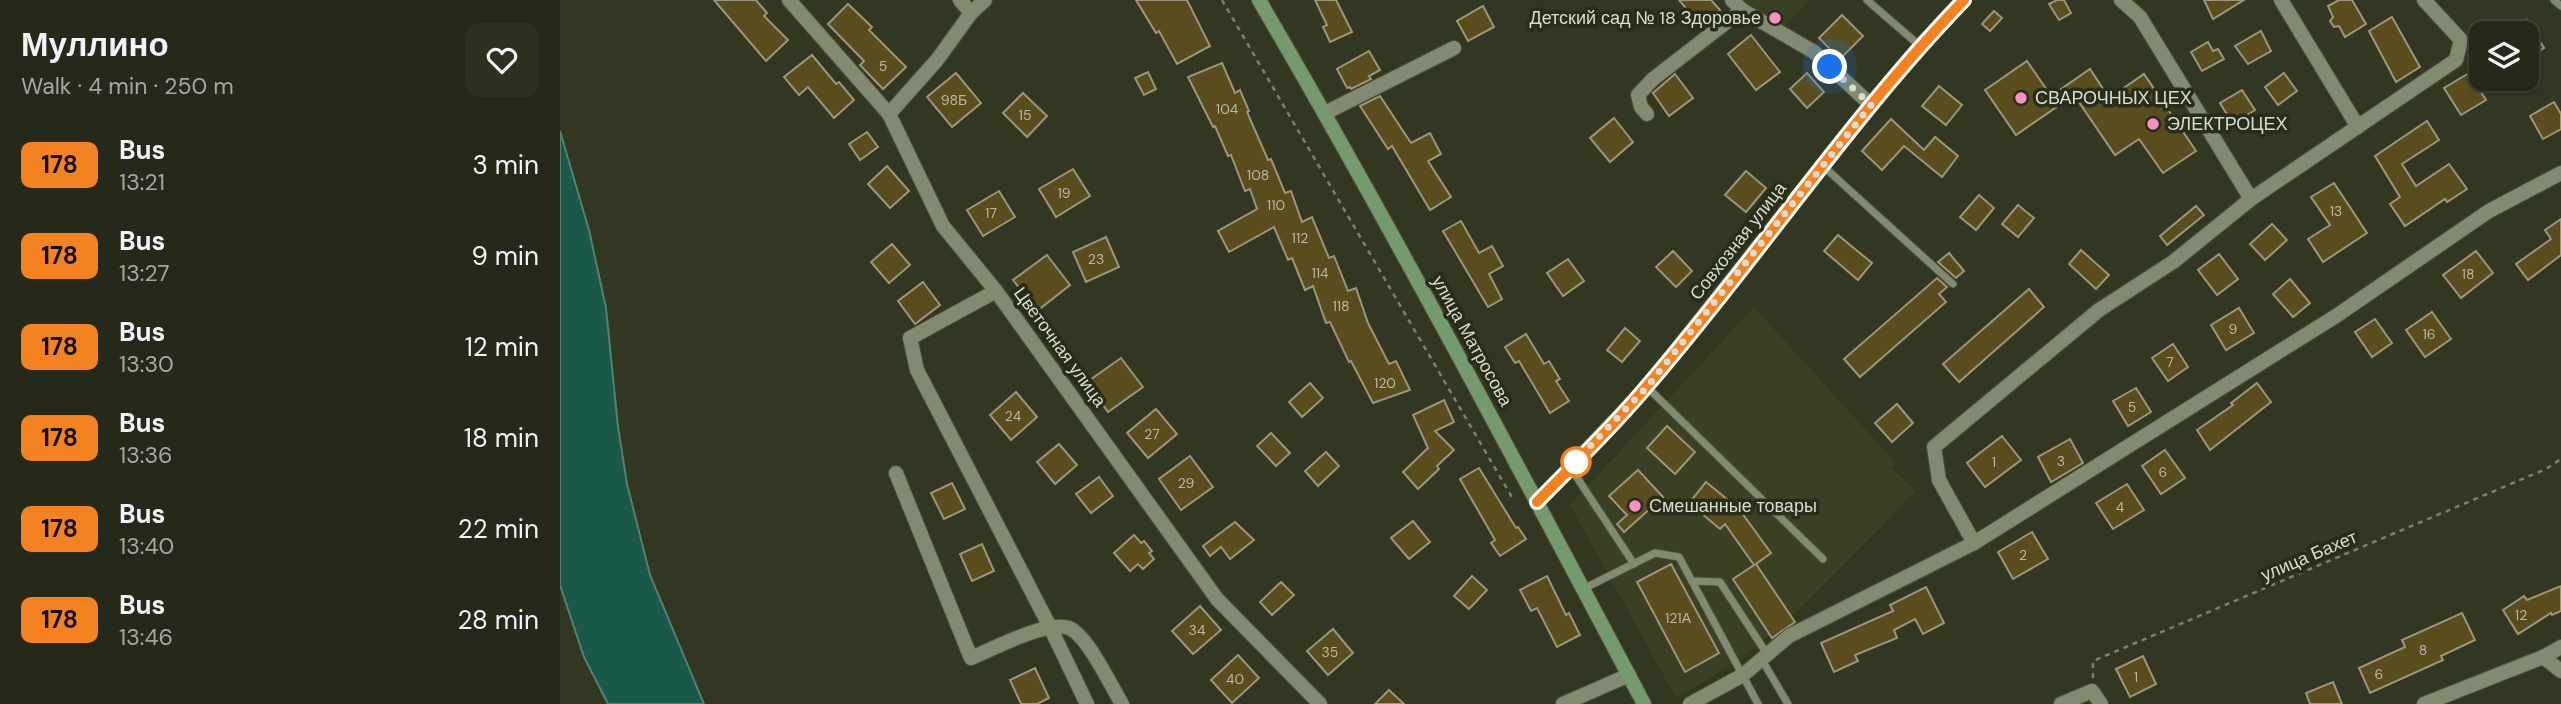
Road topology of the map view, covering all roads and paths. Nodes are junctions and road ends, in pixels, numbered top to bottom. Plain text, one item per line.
1 (789, 0) edge
2 (960, 0) edge
3 (985, 0) edge
4 (1222, 0) edge
5 (1259, 0) edge
6 (1867, 0) edge
7 (1964, 0) edge
8 (2122, 0) edge
9 (2281, 0) edge
10 (2424, 0) edge
11 (2554, 0) edge
12 (1737, 5) edge
13 (2561, 6) edge
14 (971, 13) junction
15 (1920, 46) junction
16 (1454, 48) dead end
17 (1871, 105) junction
18 (1325, 113) junction
19 (889, 114) junction
20 (1647, 114) dead end
21 (2358, 127) junction
22 (1823, 166) junction
23 (2561, 173) edge
24 (2251, 199) junction
25 (1954, 284) dead end
26 (996, 291) junction
27 (1647, 387) junction
28 (2561, 459) edge
29 (1570, 467) junction
30 (896, 473) dead end
31 (1513, 499) dead end
32 (1537, 502) junction
33 (1974, 543) junction
34 (1824, 559) dead end
35 (1634, 564) junction
36 (1692, 581) junction
37 (1583, 589) junction
38 (1051, 626) junction
39 (2561, 647) edge
40 (1764, 657) junction
41 (2543, 657) junction
42 (2561, 671) edge
43 (1629, 675) junction
44 (1743, 675) junction
45 (2096, 698) edge
46 (1087, 704) edge
47 (1122, 704) edge
48 (1320, 704) edge
49 (1563, 704) edge
50 (1644, 704) edge
51 (1690, 704) edge
52 (1758, 704) edge
53 (1788, 704) edge
54 (2060, 704) edge
55 (2424, 704) edge

1 - 19 street, Цветочная улица
2 - 14 street
3 - 14 street
4 - 31 path
5 - 18 main road, улица Матросова
6 - 15 lane
7 - 15 street, Совхозная улица
8 - 24 street
9 - 21 street
10 - 21 street
11 - 13 lane
12 - 17 street
12 - 20 street
14 - 19 street
15 - 17 street, Совхозная улица
16 - 18 street
17 - 22 street, Совхозная улица
18 - 32 main road, улица Матросова
19 - 26 street, Цветочная улица
21 - 24 street
22 - 25 lane
22 - 27 street, Совхозная улица
23 - 33 street
24 - 33 street
26 - 38 street
26 - 48 street, Цветочная улица
27 - 29 street, Совхозная улица
27 - 34 lane
28 - 45 path, улица Бахет
29 - 32 street, Совхозная улица
29 - 35 lane
30 - 38 street
32 - 37 main road, улица Матросова
33 - 40 street
35 - 36 lane
35 - 37 lane
36 - 40 lane
36 - 44 lane
37 - 43 main road, улица Матросова
38 - 46 street
38 - 47 street
39 - 41 street
40 - 44 street
40 - 53 lane
41 - 42 street
41 - 55 street
43 - 49 street
43 - 50 main road, улица Матросова
44 - 51 street
44 - 52 lane
45 - 54 street

